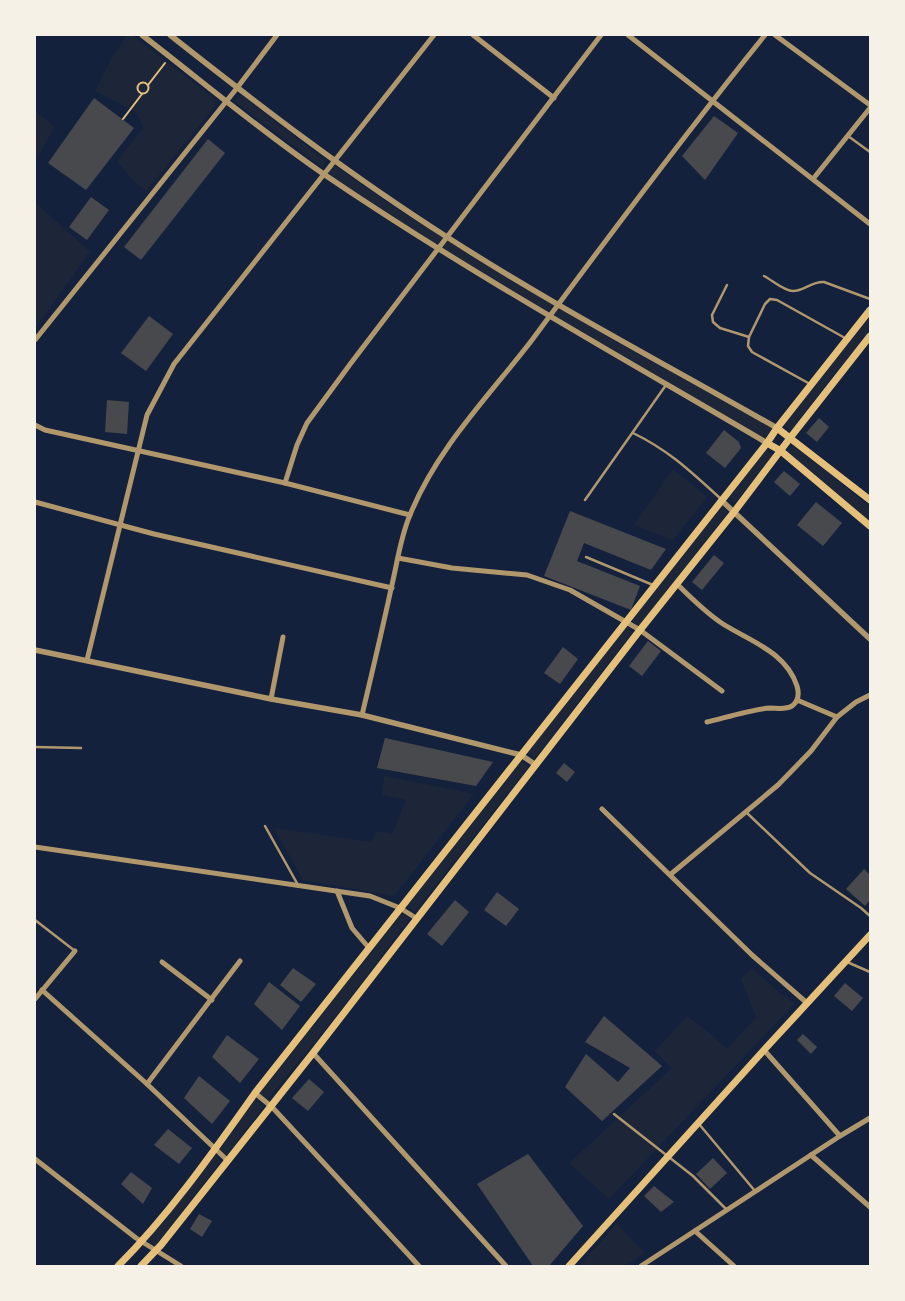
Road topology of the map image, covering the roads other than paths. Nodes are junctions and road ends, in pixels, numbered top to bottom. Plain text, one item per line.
1 (142, 35) edge
2 (170, 35) edge
3 (277, 35) edge
4 (434, 35) edge
5 (473, 35) edge
6 (601, 35) edge
7 (628, 35) edge
8 (765, 35) edge
9 (775, 35) edge
10 (237, 88) junction
11 (554, 98) junction
12 (227, 101) junction
13 (712, 101) junction
14 (870, 107) edge
15 (848, 136) junction
16 (870, 152) edge
17 (334, 161) junction
18 (324, 174) junction
19 (814, 179) junction
20 (870, 224) edge
21 (448, 238) junction
22 (438, 249) junction
23 (764, 276) dead end
24 (727, 285) dead end
25 (870, 300) edge
26 (557, 304) junction
27 (870, 310) edge
28 (549, 315) junction
29 (870, 336) edge
30 (749, 337) junction
31 (847, 339) junction
32 (35, 340) edge
33 (667, 384) junction
34 (811, 384) junction
35 (35, 425) edge
36 (777, 428) junction
37 (633, 432) junction
38 (790, 438) junction
39 (767, 443) junction
40 (781, 451) junction
41 (139, 452) junction
42 (285, 483) junction
43 (585, 500) dead end
44 (722, 500) junction
45 (870, 500) edge
46 (35, 502) edge
47 (734, 512) junction
48 (410, 516) junction
49 (120, 525) junction
50 (870, 526) edge
51 (586, 557) dead end
52 (398, 558) junction
53 (676, 584) junction
54 (655, 585) junction
55 (392, 588) junction
56 (626, 622) junction
57 (640, 630) junction
58 (283, 637) dead end
59 (870, 639) edge
60 (35, 650) edge
61 (87, 660) junction
62 (722, 691) dead end
63 (870, 695) edge
64 (271, 699) junction
65 (797, 700) junction
66 (362, 715) junction
67 (837, 716) junction
68 (707, 722) dead end
69 (35, 747) edge
70 (81, 748) dead end
71 (521, 755) junction
72 (536, 765) junction
73 (602, 809) dead end
74 (746, 812) junction
75 (265, 826) dead end
76 (35, 847) edge
77 (671, 874) junction
78 (298, 885) junction
79 (337, 891) junction
80 (400, 908) junction
81 (870, 916) edge
82 (416, 918) junction
83 (35, 920) edge
84 (870, 935) edge
85 (369, 948) junction
86 (75, 951) joint
87 (162, 962) dead end
88 (240, 962) dead end
89 (845, 962) junction
90 (870, 972) edge
91 (42, 990) junction
92 (35, 999) edge
93 (212, 1000) junction
94 (807, 1003) junction
95 (764, 1050) junction
96 (312, 1053) junction
97 (147, 1084) junction
98 (255, 1092) junction
99 (270, 1105) junction
100 (614, 1114) dead end
101 (870, 1118) edge
102 (698, 1123) junction
103 (840, 1136) junction
104 (214, 1150) junction
105 (811, 1155) junction
106 (668, 1157) junction
107 (35, 1159) edge
108 (227, 1160) junction
109 (755, 1191) junction
110 (870, 1207) edge
111 (728, 1210) junction
112 (694, 1232) junction
113 (142, 1242) junction
114 (156, 1251) junction
115 (118, 1266) edge
116 (141, 1266) edge
117 (181, 1266) edge
118 (419, 1266) edge
119 (506, 1266) edge
120 (569, 1266) edge
121 (641, 1266) edge
122 (734, 1266) edge

1 - 12 street
2 - 10 street
3 - 10 street
4 - 17 street
5 - 11 street
6 - 11 street
7 - 13 street
8 - 13 street
9 - 14 street
10 - 12 street
10 - 17 street
11 - 21 street
12 - 18 street
12 - 32 street
13 - 19 street
13 - 26 street
14 - 15 street
15 - 16 lane
15 - 19 street
17 - 18 street
17 - 21 street
18 - 22 street
18 - 41 street
19 - 20 street
21 - 22 street
21 - 26 street
22 - 28 street
22 - 42 street
23 - 25 lane
24 - 30 lane
26 - 28 street
26 - 36 street
27 - 31 main road
28 - 33 street
28 - 48 street
29 - 38 main road
30 - 31 lane
30 - 34 lane
31 - 34 main road
33 - 37 lane
33 - 39 street
34 - 36 main road
35 - 41 street
36 - 38 main road
36 - 39 main road
37 - 43 lane
37 - 44 lane
38 - 40 main road
38 - 45 main road
39 - 40 main road
39 - 44 main road
40 - 47 main road
40 - 50 main road
41 - 42 street
41 - 49 street
42 - 48 street
44 - 47 street
44 - 54 main road
46 - 49 street
47 - 53 main road
47 - 59 street
48 - 52 street
49 - 55 street
49 - 61 street
51 - 54 lane
52 - 55 street
52 - 56 street
53 - 57 main road
53 - 65 street
54 - 56 main road
55 - 66 street
56 - 57 street
56 - 71 main road
57 - 62 street
57 - 72 main road
58 - 64 street
60 - 61 street
61 - 64 street
63 - 67 street
64 - 66 street
65 - 67 street
65 - 68 street
66 - 71 street
67 - 74 street
69 - 70 lane
71 - 72 street
71 - 80 main road
72 - 82 main road
73 - 77 street
74 - 77 street
74 - 81 lane
75 - 78 lane
76 - 78 street
77 - 94 street
78 - 79 street
79 - 80 street
79 - 85 street
80 - 82 street
80 - 85 main road
82 - 96 main road
83 - 86 lane
84 - 89 main road
85 - 98 main road
86 - 91 street
87 - 93 street
88 - 93 street
89 - 90 lane
89 - 94 main road
91 - 92 street
91 - 97 street
93 - 97 street
94 - 95 main road
95 - 102 main road
95 - 103 street
96 - 99 main road
96 - 119 street
97 - 104 street
98 - 99 street
98 - 104 main road
99 - 108 main road
99 - 118 street
100 - 106 lane
101 - 103 street
102 - 106 main road
102 - 109 lane
103 - 105 street
104 - 108 street
104 - 113 main road
105 - 109 street
105 - 110 street
106 - 111 lane
106 - 120 main road
107 - 113 street
108 - 114 main road
109 - 111 street
111 - 112 street
112 - 121 street
112 - 122 street
113 - 114 street
113 - 115 main road
114 - 116 main road
114 - 117 street

